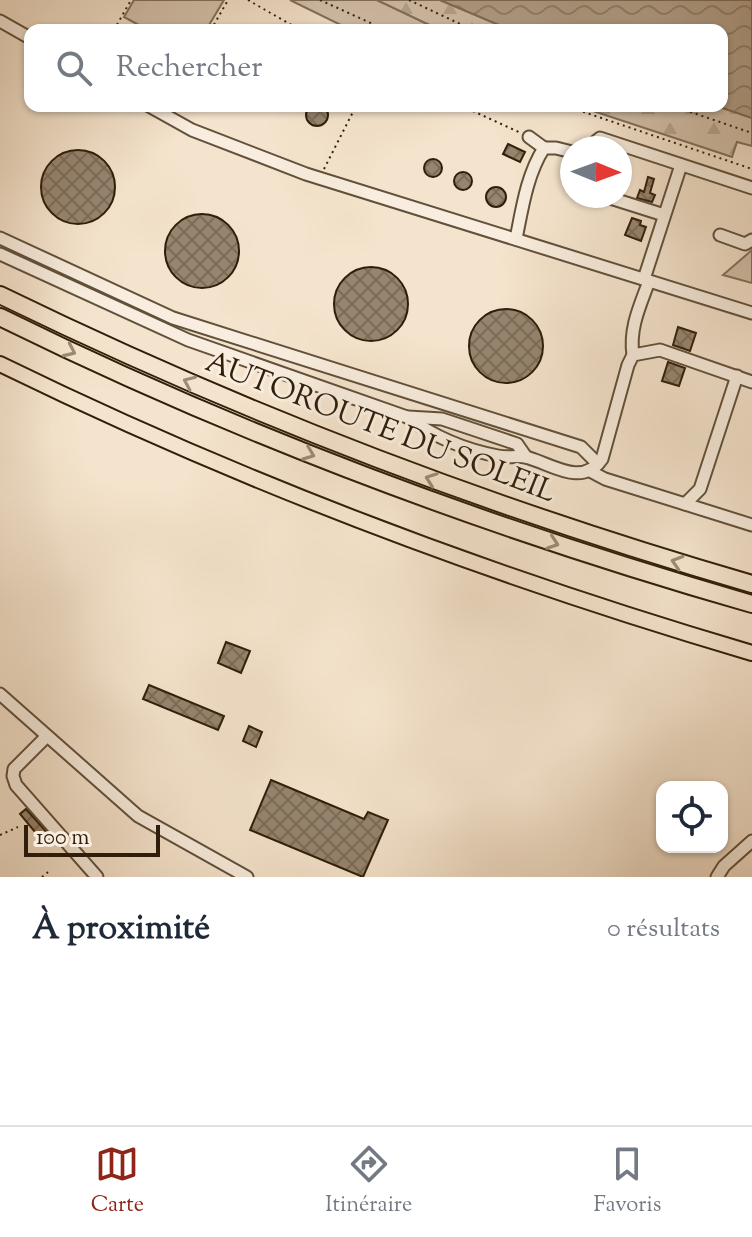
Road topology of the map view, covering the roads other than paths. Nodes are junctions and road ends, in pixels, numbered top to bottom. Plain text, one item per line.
1 (0, 21) edge
2 (24, 35) edge
3 (160, 112) edge
4 (529, 137) road end
5 (544, 148) junction
6 (632, 149) edge
7 (560, 150) edge
8 (681, 165) junction
9 (752, 188) edge
10 (632, 205) edge
11 (664, 215) junction
12 (720, 235) dead end
13 (0, 238) edge
14 (516, 239) junction
15 (752, 240) edge
16 (0, 254) edge
17 (647, 280) junction
18 (0, 295) edge
19 (752, 313) edge
20 (0, 317) edge
21 (633, 355) junction
22 (0, 364) edge
23 (737, 376) junction
24 (752, 382) edge
25 (407, 417) junction
26 (526, 457) junction
27 (594, 467) junction
28 (685, 504) junction
29 (752, 525) edge
30 (752, 584) edge
31 (752, 604) edge
32 (752, 653) edge
33 (0, 694) edge
34 (46, 737) junction
35 (752, 841) edge
36 (97, 877) edge
37 (247, 877) edge
38 (717, 877) edge

1 - 2 street
3 - 14 street
4 - 5 street
5 - 7 street
5 - 14 street
6 - 8 street
8 - 9 street
8 - 11 street
10 - 11 street
11 - 17 street
12 - 15 street
13 - 27 street
14 - 17 street
16 - 25 street
17 - 19 street
17 - 21 street
30 -> 18 highway, AUTOROUTE DU SOLEIL
20 -> 31 highway, AUTOROUTE DU SOLEIL
21 - 23 street
21 - 27 street
22 - 32 main road
23 - 24 street
23 - 28 street
25 - 26 street
25 - 26 street
26 - 27 street
27 - 28 street
28 - 29 street
33 - 34 street
34 - 36 street
34 - 37 street
35 - 38 street

